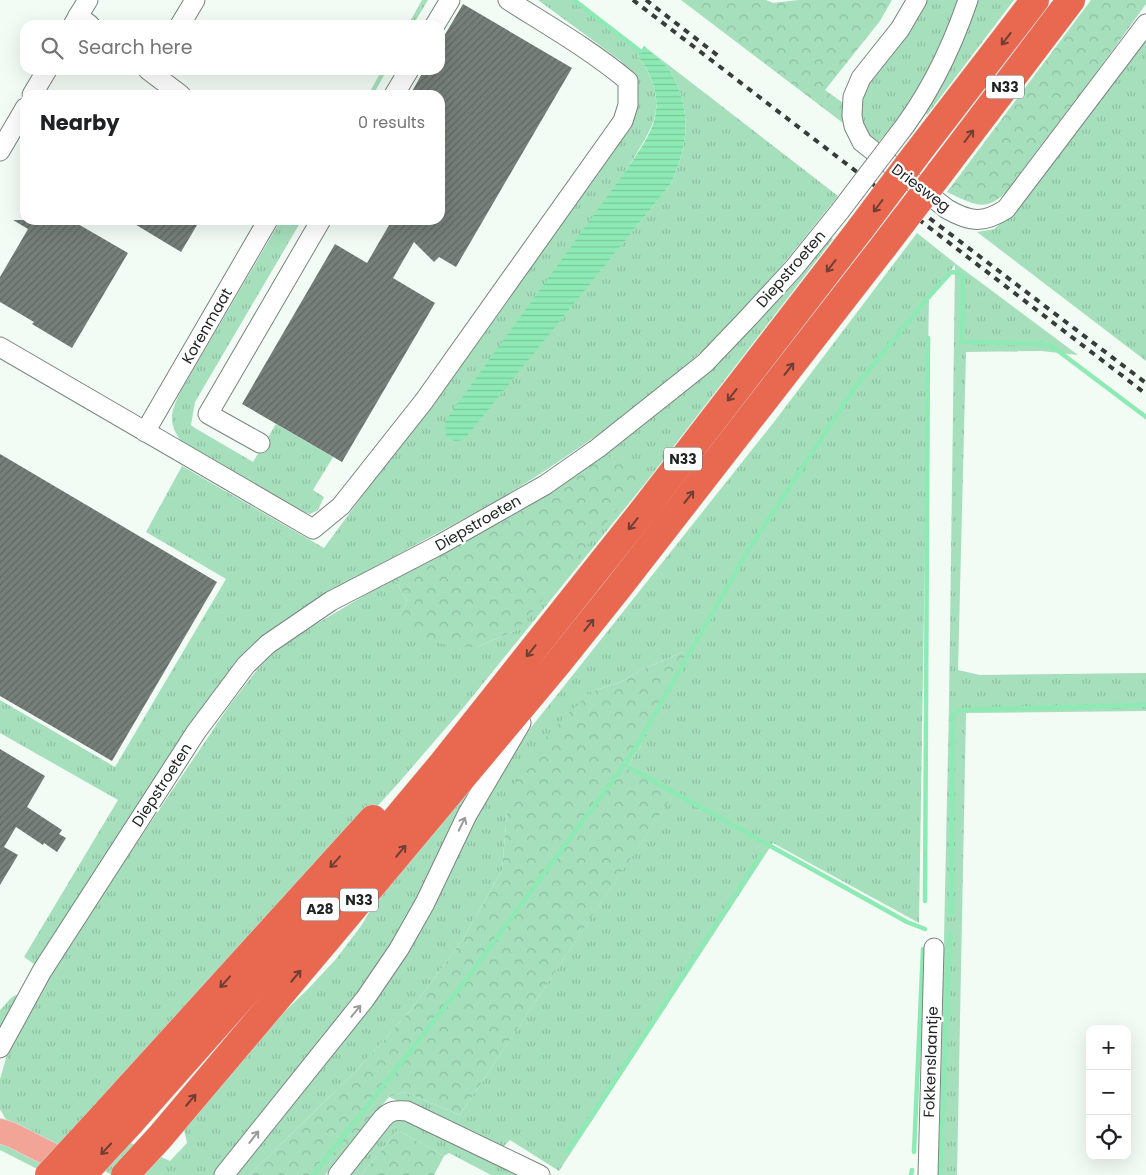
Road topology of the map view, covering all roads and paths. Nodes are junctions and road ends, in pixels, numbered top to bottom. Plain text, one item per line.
1 (195, 0) edge
2 (450, 0) edge
3 (508, 0) edge
4 (917, 0) edge
5 (968, 0) edge
6 (1035, 0) edge
7 (1071, 0) edge
8 (183, 20) edge
9 (438, 20) edge
10 (1146, 24) edge
11 (44, 75) edge
12 (156, 75) edge
13 (406, 75) edge
14 (35, 90) edge
15 (174, 90) edge
16 (397, 90) edge
17 (20, 116) edge
18 (905, 148) junction
19 (0, 150) edge
20 (265, 225) edge
21 (318, 225) edge
22 (0, 347) edge
23 (145, 432) junction
24 (260, 443) dead end
25 (558, 663) junction
26 (502, 688) joint
27 (934, 948) dead end
28 (0, 1048) edge
29 (118, 1117) junction
30 (4, 1130) edge
31 (49, 1175) edge
32 (82, 1175) edge
33 (92, 1175) edge
34 (125, 1175) edge
35 (224, 1175) edge
36 (338, 1175) edge
37 (540, 1175) edge
38 (928, 1175) edge

1 - 8 street
2 - 9 street
3 - 23 street
4 - 10 street, Driesweg
5 - 18 street, Diepstroeten
6 -> 18 highway, N33
25 -> 7 highway, N33, bridge
11 - 14 street
12 - 15 street
13 - 16 street
17 - 19 street
18 -> 26 highway, N33, bridge
18 - 28 street, Diepstroeten, bridge
20 - 23 street, Korenmaat
21 - 24 street
22 - 23 street
34 -> 25 highway, N33
35 -> 25 street
26 -> 29 highway, A28
27 - 38 street, Fokkenslaantje
29 - 31 highway, bridge
29 -> 32 highway, A28, bridge
30 - 33 main road
36 - 37 street

